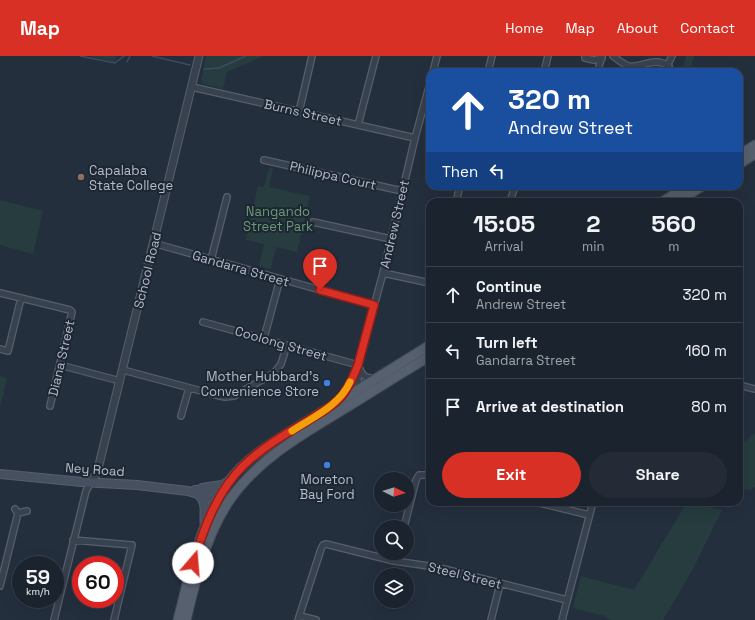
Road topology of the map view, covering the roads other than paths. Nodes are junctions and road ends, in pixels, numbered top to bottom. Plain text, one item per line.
1 (199, 56) edge
2 (312, 56) edge
3 (376, 56) edge
4 (437, 56) edge
5 (492, 56) edge
6 (548, 56) edge
7 (585, 56) edge
8 (613, 56) edge
9 (672, 56) edge
10 (602, 57) edge
11 (651, 58) edge
12 (594, 60) junction
13 (668, 64) junction
14 (626, 65) joint
15 (434, 68) edge
16 (489, 68) edge
17 (545, 68) edge
18 (598, 68) edge
19 (599, 68) edge
20 (669, 68) edge
21 (192, 87) junction
22 (426, 98) edge
23 (299, 112) junction
24 (358, 125) junction
25 (415, 138) junction
26 (755, 145) edge
27 (743, 152) edge
28 (755, 154) edge
29 (264, 160) dead end
30 (743, 162) edge
31 (402, 190) junction
32 (682, 190) edge
33 (696, 190) edge
34 (227, 197) dead end
35 (668, 198) edge
36 (683, 198) edge
37 (313, 222) dead end
38 (391, 239) junction
39 (153, 243) junction
40 (211, 260) junction
41 (382, 273) junction
42 (280, 279) junction
43 (426, 282) edge
44 (0, 293) edge
45 (21, 298) junction
46 (374, 305) junction
47 (203, 322) dead end
48 (264, 338) junction
49 (287, 345) junction
50 (426, 347) edge
51 (0, 350) edge
52 (426, 358) edge
53 (358, 365) junction
54 (60, 366) junction
55 (123, 370) junction
56 (355, 373) junction
57 (377, 378) junction
58 (120, 381) junction
59 (743, 386) edge
60 (189, 388) junction
61 (755, 389) edge
62 (360, 394) junction
63 (50, 406) dead end
64 (332, 406) junction
65 (181, 416) dead end
66 (0, 474) edge
67 (426, 475) edge
68 (230, 480) junction
69 (91, 482) junction
70 (198, 492) junction
71 (219, 497) junction
72 (229, 501) junction
73 (552, 506) edge
74 (592, 506) edge
75 (27, 511) dead end
76 (589, 515) junction
77 (406, 520) edge
78 (205, 527) junction
79 (73, 540) junction
80 (394, 561) joint
81 (500, 584) junction
82 (0, 586) edge
83 (567, 600) junction
84 (299, 618) edge
85 (54, 620) edge
86 (114, 620) edge
87 (178, 620) edge
88 (186, 620) edge
89 (316, 620) edge
90 (491, 620) edge
91 (562, 620) edge

1 - 21 street, School Road
2 - 23 street
3 - 24 street
4 - 15 street
5 - 16 street
6 - 17 street
7 - 12 street
8 - 14 street
9 - 13 street
10 - 12 street
10 - 19 street
11 - 13 street
11 - 14 street
12 - 18 street
13 - 20 street
21 - 23 street, Burns Street
21 - 39 street, School Road
22 - 25 street, Andrew Street
23 - 24 street, Burns Street
24 - 25 street, Burns Street
25 - 31 street, Andrew Street
26 - 27 main road
28 - 30 main road
29 - 31 street, Philippa Court
31 - 38 street, Andrew Street
32 - 35 main road
33 - 36 main road
34 - 40 street
37 - 38 street
38 - 41 street, Andrew Street
39 - 40 street, Gandarra Street
39 - 55 street, School Road
40 - 42 street, Gandarra Street
41 - 43 street
41 - 46 street, Andrew Street
42 - 46 street, Gandarra Street
42 - 48 street
44 - 45 street, Diana Street
45 - 51 street
45 - 54 street, Diana Street
46 - 53 street, Andrew Street
47 - 48 street, Coolong Street
48 - 49 street, Coolong Street
49 - 53 street, Coolong Street
49 - 60 street
50 - 57 main road
52 - 62 main road
53 - 56 street, Andrew Street
53 - 57 street
53 - 62 street, Andrew Street
54 - 58 street
54 - 63 street, Diana Street
55 - 58 street, School Road
55 - 60 street
56 - 62 street, Andrew Street
56 - 64 street, Andrew Street
57 - 62 main road
58 - 69 street, School Road
59 - 61 street
60 - 65 street
62 - 64 main road
62 - 72 main road
64 - 68 main road
66 - 69 main road, Ney Road
67 - 77 street
68 - 70 main road
68 - 71 main road
69 - 70 main road, Ney Road
69 - 79 street
70 - 71 main road, Ney Road
70 - 78 main road
71 - 72 main road, Ney Road
71 - 78 main road
72 - 88 main road
73 - 76 street
74 - 76 street
75 - 82 street
76 - 83 street
78 - 87 main road
79 - 85 street
79 - 86 street
80 - 81 street, Steel Street
80 - 84 street, Steel Street
81 - 83 street, Steel Street
81 - 90 street
83 - 91 street
84 - 89 street

